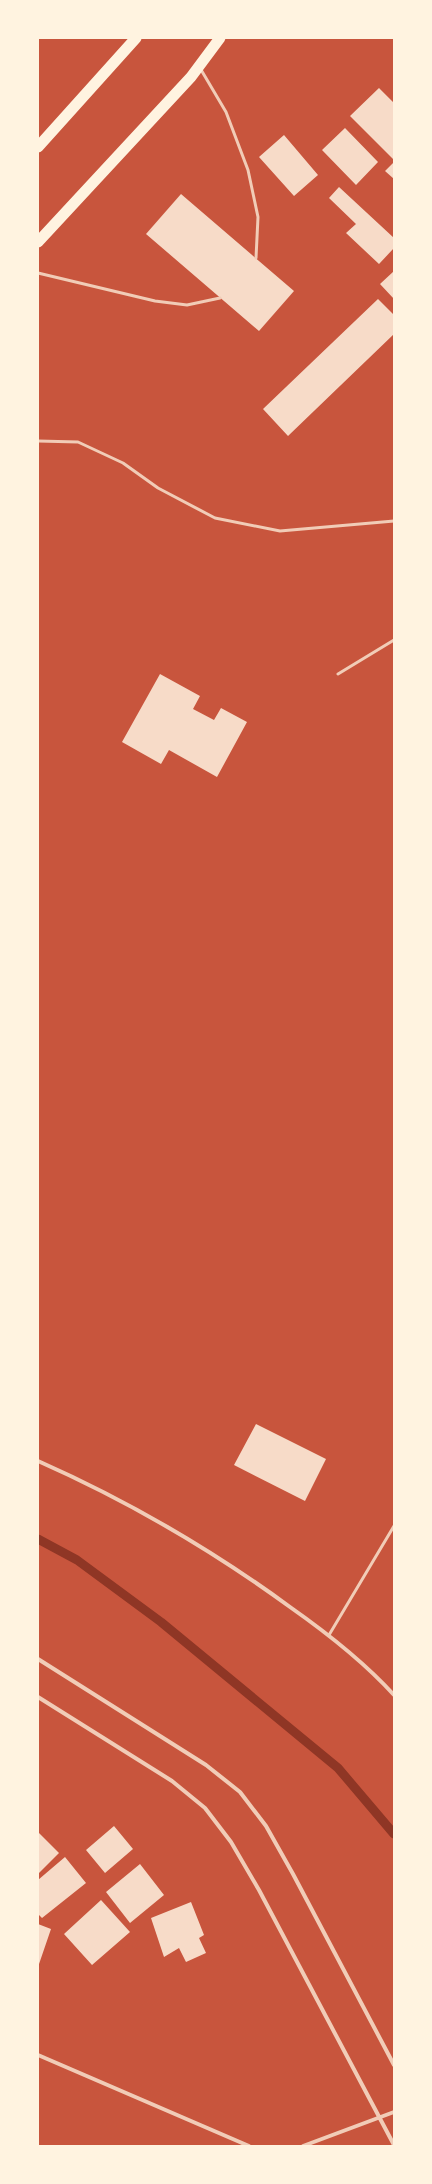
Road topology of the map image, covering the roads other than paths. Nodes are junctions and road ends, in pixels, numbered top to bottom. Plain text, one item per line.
1 (136, 38) edge
2 (220, 38) edge
3 (199, 66) junction
4 (38, 147) edge
5 (38, 242) edge
6 (256, 258) dead end
7 (38, 273) edge
8 (220, 298) dead end
9 (38, 441) edge
10 (394, 521) edge
11 (394, 640) edge
12 (338, 674) dead end
13 (38, 1461) edge
14 (394, 1526) edge
15 (329, 1635) junction
16 (38, 1659) edge
17 (394, 1695) edge
18 (38, 1697) edge
19 (38, 2055) edge
20 (394, 2066) edge
21 (394, 2112) edge
22 (379, 2117) junction
23 (394, 2145) edge
24 (250, 2146) edge
25 (303, 2146) edge

1 - 4 highway
2 - 3 highway
3 - 5 highway
3 - 6 lane
7 - 8 lane
9 - 10 lane
11 - 12 lane
13 - 15 street
14 - 15 lane
15 - 17 street
16 - 20 street
18 - 22 street
19 - 24 street
21 - 22 street
22 - 23 street
22 - 25 street

